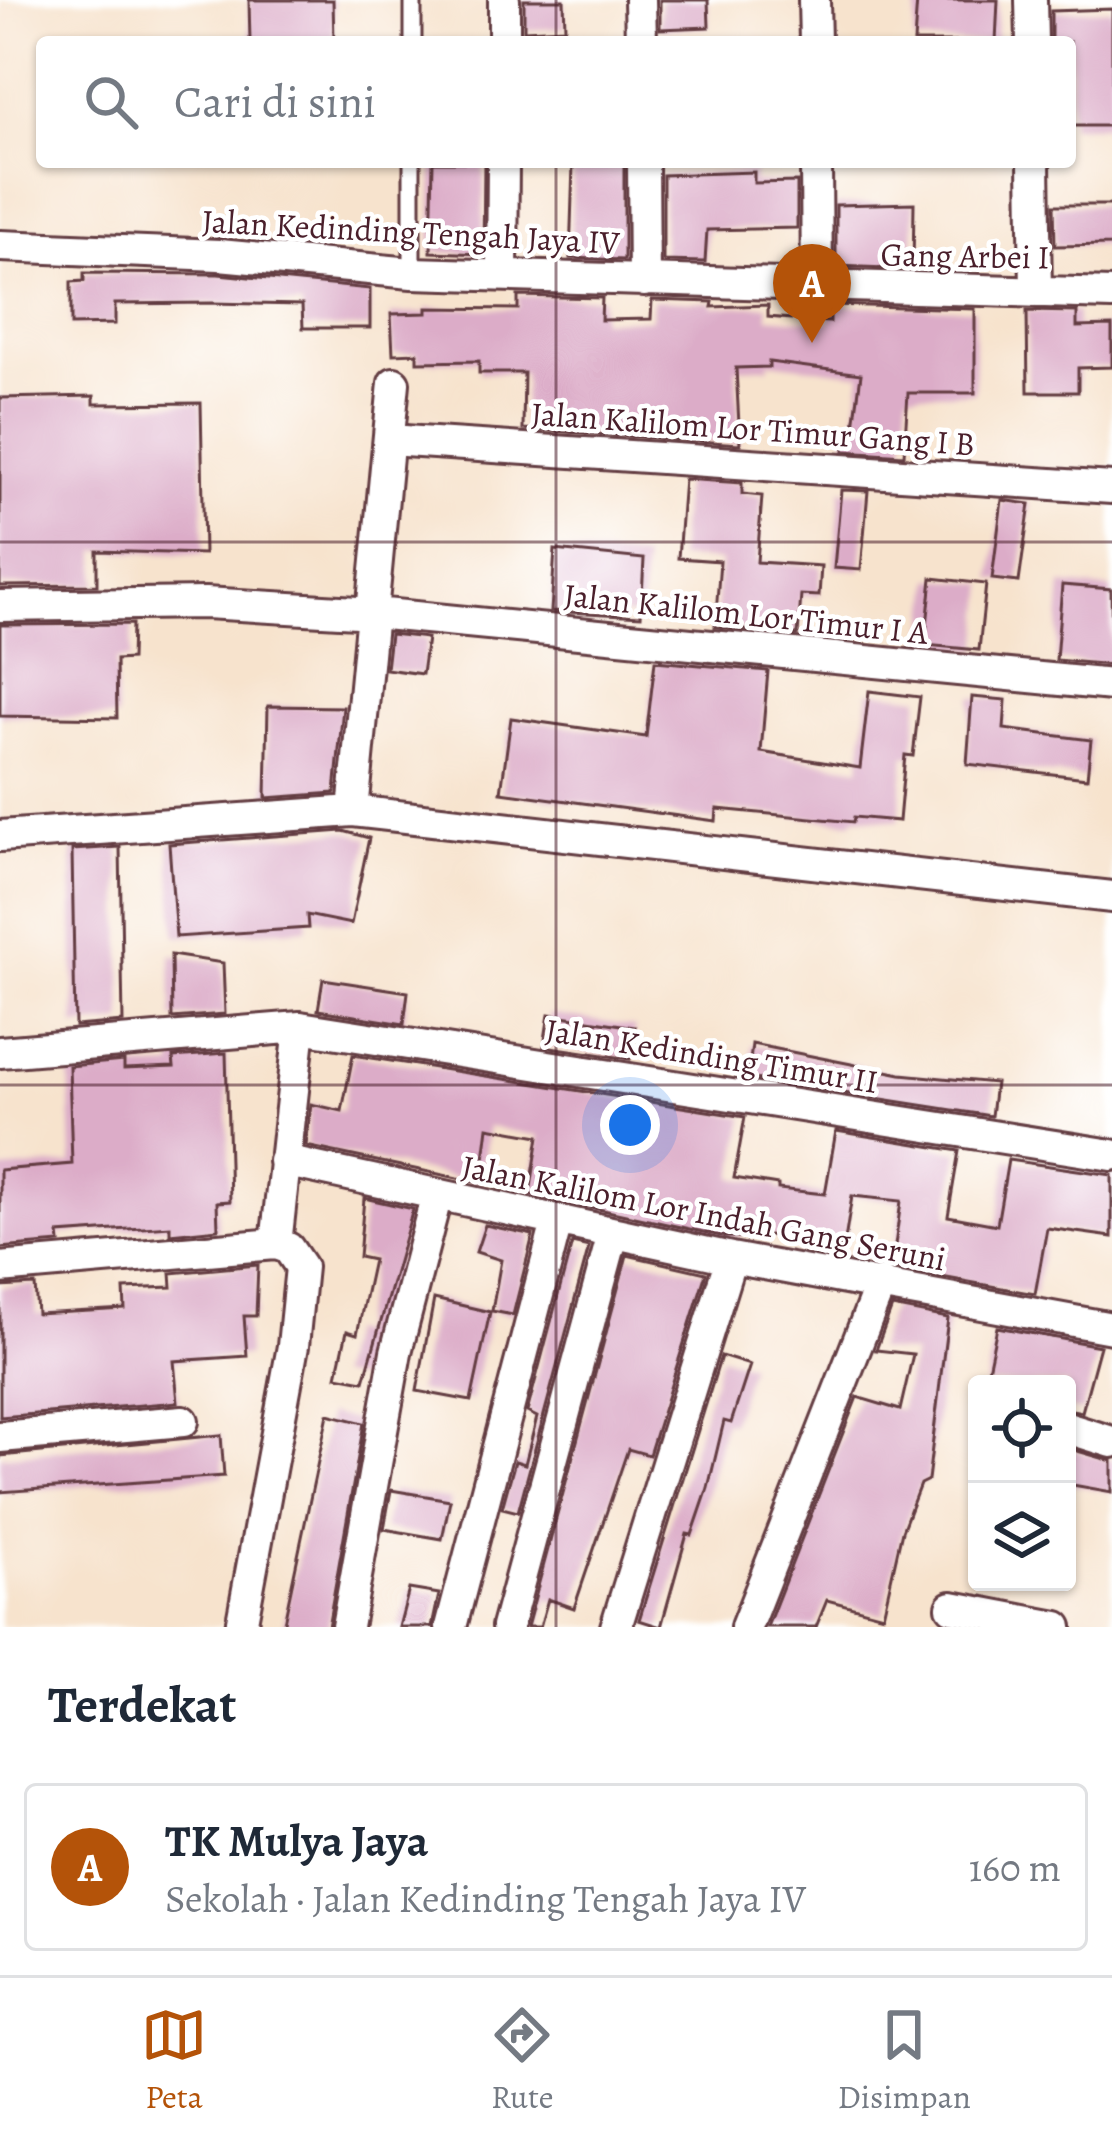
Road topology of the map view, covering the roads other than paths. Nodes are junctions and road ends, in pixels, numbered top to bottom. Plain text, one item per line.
1 (413, 0) edge
2 (504, 0) edge
3 (640, 0) edge
4 (814, 0) edge
5 (1031, 0) edge
6 (412, 36) edge
7 (504, 36) edge
8 (641, 36) edge
9 (815, 36) edge
10 (1032, 36) edge
11 (412, 168) edge
12 (503, 168) edge
13 (644, 168) edge
14 (816, 168) edge
15 (1034, 168) edge
16 (0, 246) edge
17 (412, 273) junction
18 (502, 275) junction
19 (644, 281) junction
20 (817, 288) junction
21 (1036, 292) junction
22 (1112, 294) edge
23 (394, 383) dead end
24 (389, 440) junction
25 (1112, 488) edge
26 (0, 606) edge
27 (374, 613) junction
28 (1112, 685) edge
29 (353, 811) junction
30 (0, 836) edge
31 (1112, 897) edge
32 (300, 1027) junction
33 (0, 1052) edge
34 (1112, 1154) edge
35 (284, 1161) junction
36 (436, 1198) junction
37 (556, 1222) junction
38 (613, 1234) junction
39 (276, 1244) junction
40 (731, 1258) junction
41 (0, 1268) edge
42 (881, 1282) junction
43 (1112, 1328) edge
44 (183, 1421) dead end
45 (1076, 1431) edge
46 (0, 1437) edge
47 (1112, 1442) edge
48 (952, 1606) dead end
49 (241, 1627) edge
50 (346, 1627) edge
51 (451, 1627) edge
52 (507, 1627) edge
53 (616, 1627) edge
54 (746, 1627) edge
55 (1058, 1627) edge

1 - 6 lane
2 - 7 street
3 - 8 street
4 - 9 street
5 - 10 street
11 - 17 lane
12 - 18 street
13 - 19 street
14 - 20 street
15 - 21 street
16 - 17 street, Jalan Kedinding Tengah Jaya IV
17 - 18 street, Jalan Kedinding Tengah Jaya IV
18 - 19 street, Jalan Kedinding Tengah Jaya IV
19 - 20 street, Jalan Kedinding Tengah Jaya IV
20 - 21 street, Gang Arbei I
21 - 22 street, Gang Arbei I
23 - 24 street
24 - 25 street, Jalan Kalilom Lor Timur Gang I B
24 - 27 street
26 - 27 street, Jalan Kalilom Lor Timur I A
27 - 28 street, Jalan Kalilom Lor Timur I A
27 - 29 street
29 - 30 street
29 - 31 street
32 - 33 street, Jalan Kedinding Timur II
32 - 34 street, Jalan Kedinding Timur II
32 - 35 street
35 - 36 street, Jalan Kalilom Lor Indah Gang Seruni
35 - 39 street
36 - 37 street, Jalan Kalilom Lor Indah Gang Seruni
36 - 50 street
37 - 38 street, Jalan Kalilom Lor Indah Gang Seruni
37 - 51 street
38 - 40 street, Jalan Kalilom Lor Indah Gang Seruni
38 - 52 street
39 - 41 street
39 - 49 street
40 - 42 street, Jalan Kalilom Lor Indah Gang Seruni
40 - 53 street
42 - 43 street, Jalan Kalilom Lor Indah Gang Seruni
42 - 54 street
44 - 46 street
45 - 47 street
48 - 55 street

